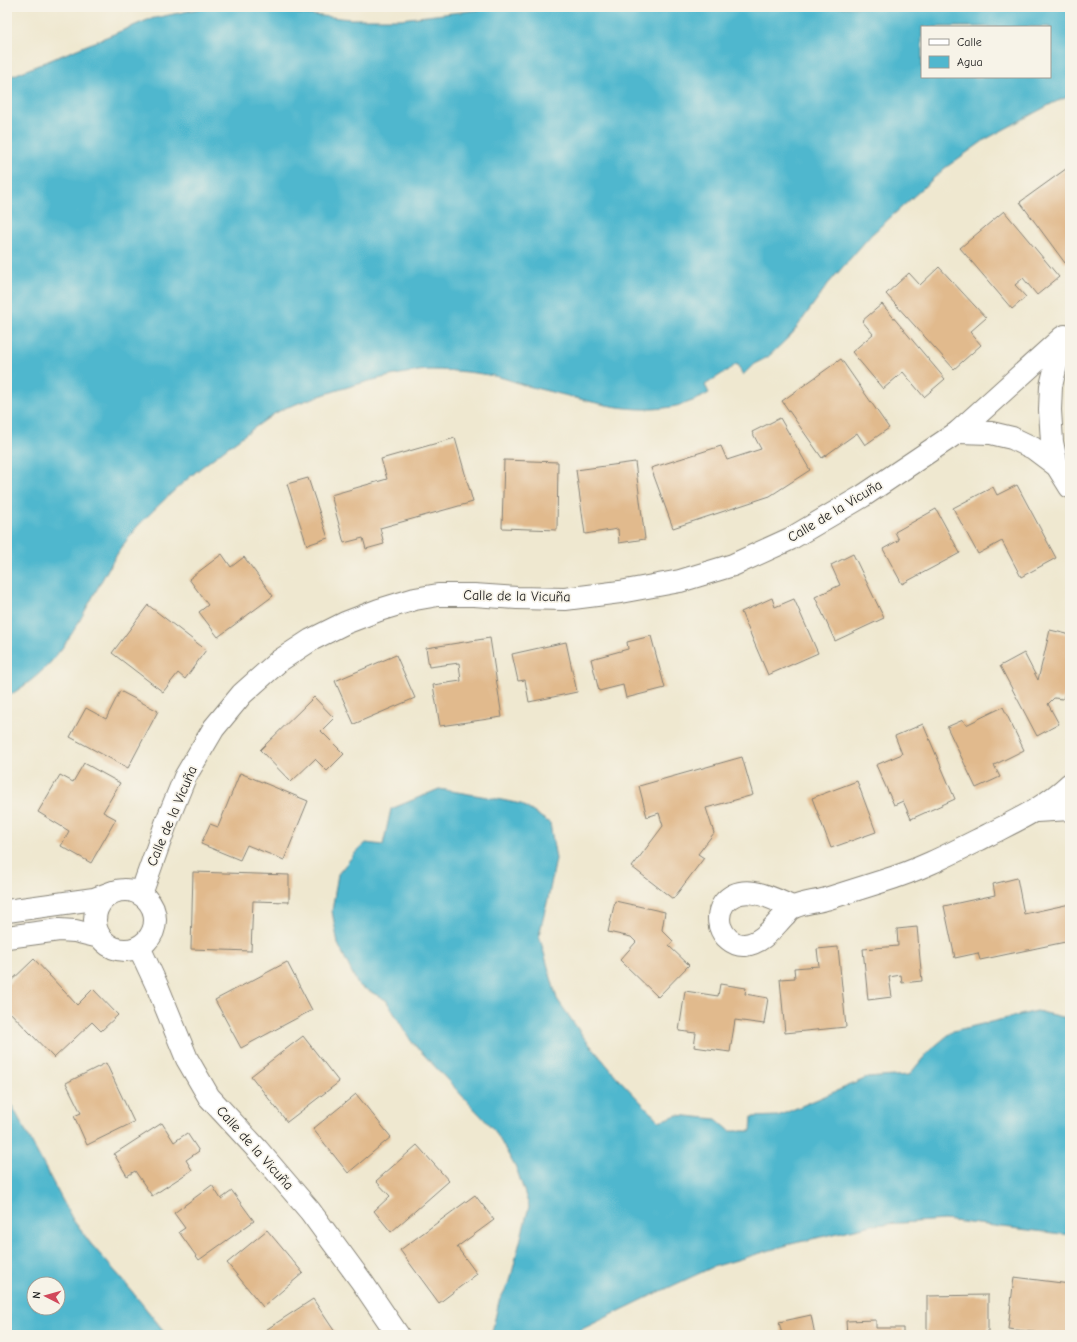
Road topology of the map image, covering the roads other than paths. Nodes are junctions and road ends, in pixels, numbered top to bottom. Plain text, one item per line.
1 (1067, 334) edge
2 (958, 432) junction
3 (1057, 466) junction
4 (1070, 487) edge
5 (1070, 784) edge
6 (1070, 809) edge
7 (1035, 811) junction
8 (114, 892) junction
9 (141, 894) junction
10 (792, 907) dead end
11 (7, 911) edge
12 (7, 937) edge
13 (100, 937) junction
14 (139, 947) junction
15 (398, 1335) edge

1 - 2 street, Calle de la Vicuña
1 - 3 street, Calle de la Vicuña
2 - 3 street
2 - 9 street, Calle de la Vicuña
3 - 4 street
5 - 7 street
6 - 7 street
7 - 10 street
8 - 9 street
8 - 11 street
8 - 13 street
9 - 14 street
12 - 13 street
13 - 14 street
14 - 15 street, Calle de la Vicuña

